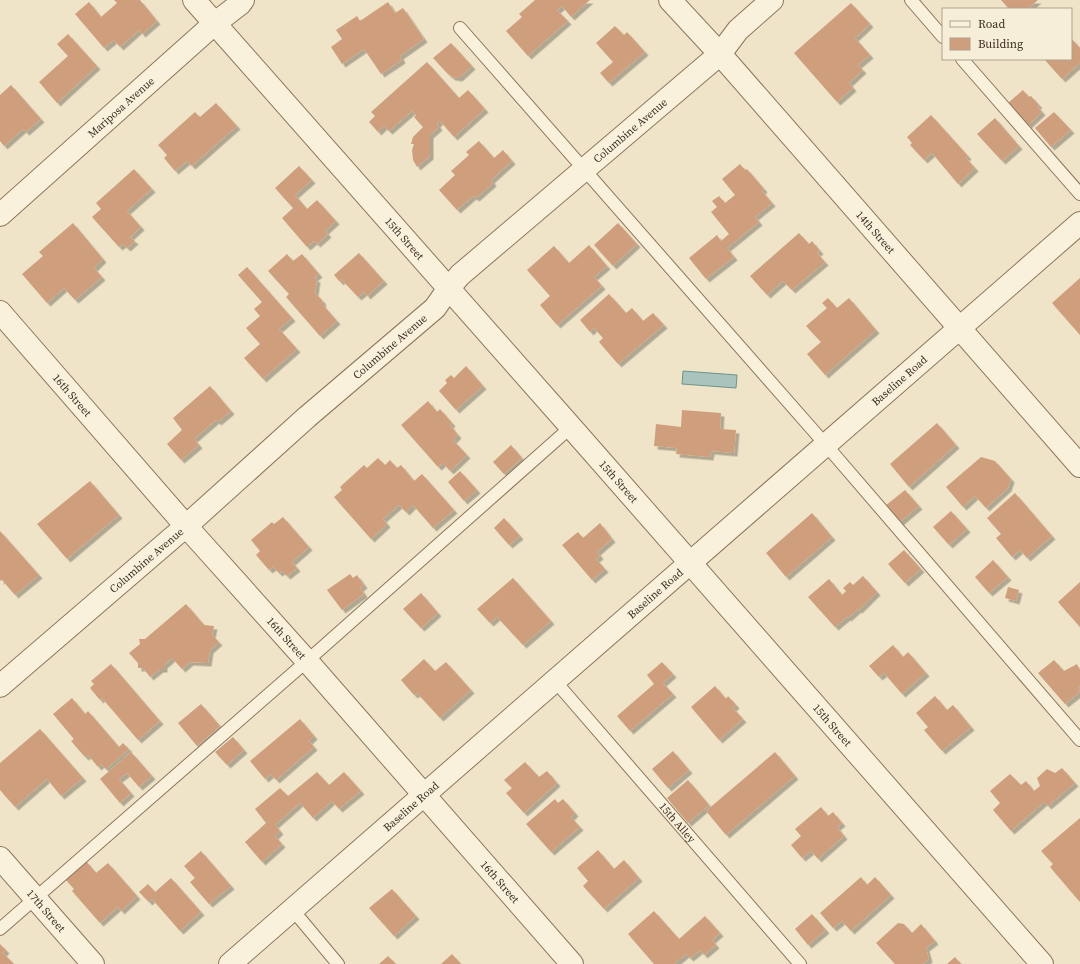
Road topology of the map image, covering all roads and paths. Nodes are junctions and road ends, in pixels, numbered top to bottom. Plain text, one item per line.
1 (194, 0) edge
2 (243, 0) edge
3 (670, 0) edge
4 (772, 0) edge
5 (911, 0) edge
6 (214, 24) junction
7 (460, 28) dead end
8 (942, 36) edge
9 (720, 54) junction
10 (963, 60) edge
11 (585, 170) junction
12 (1080, 194) edge
13 (0, 215) edge
14 (1080, 223) edge
15 (449, 288) junction
16 (0, 312) edge
17 (959, 328) junction
18 (571, 427) junction
19 (826, 445) junction
20 (1080, 466) edge
21 (186, 526) junction
22 (690, 563) junction
23 (307, 661) junction
24 (555, 681) junction
25 (0, 686) edge
26 (1080, 740) edge
27 (424, 796) junction
28 (0, 858) edge
29 (35, 899) junction
30 (292, 910) junction
31 (0, 929) edge
32 (93, 964) edge
33 (230, 964) edge
34 (338, 964) edge
35 (572, 964) edge
36 (800, 964) edge
37 (1042, 964) edge

1 - 6 street, 15th Street
2 - 6 street, Mariposa Avenue
3 - 9 street, 14th Street
4 - 9 street, Columbine Avenue
5 - 8 lane
6 - 13 street, Mariposa Avenue
6 - 15 street, 15th Street
7 - 11 lane
9 - 11 street, Columbine Avenue
9 - 17 street, 14th Street
10 - 12 lane
11 - 15 street, Columbine Avenue
11 - 19 lane
14 - 17 street, Baseline Road
15 - 18 street, 15th Street
15 - 21 street, Columbine Avenue
16 - 21 street, 16th Street
17 - 19 street, Baseline Road
17 - 20 street, 14th Street
18 - 22 street, 15th Street
18 - 23 lane
19 - 22 street, Baseline Road
19 - 26 lane
21 - 23 street, 16th Street
21 - 25 street, Columbine Avenue
22 - 24 street, Baseline Road
22 - 37 street, 15th Street
23 - 27 street, 16th Street
23 - 29 lane
24 - 27 street, Baseline Road
24 - 36 lane, 15th Alley
27 - 30 street, Baseline Road
27 - 35 street, 16th Street
28 - 29 street, 17th Street
29 - 31 lane
29 - 32 street, 17th Street
30 - 33 street, Baseline Road
30 - 34 lane

